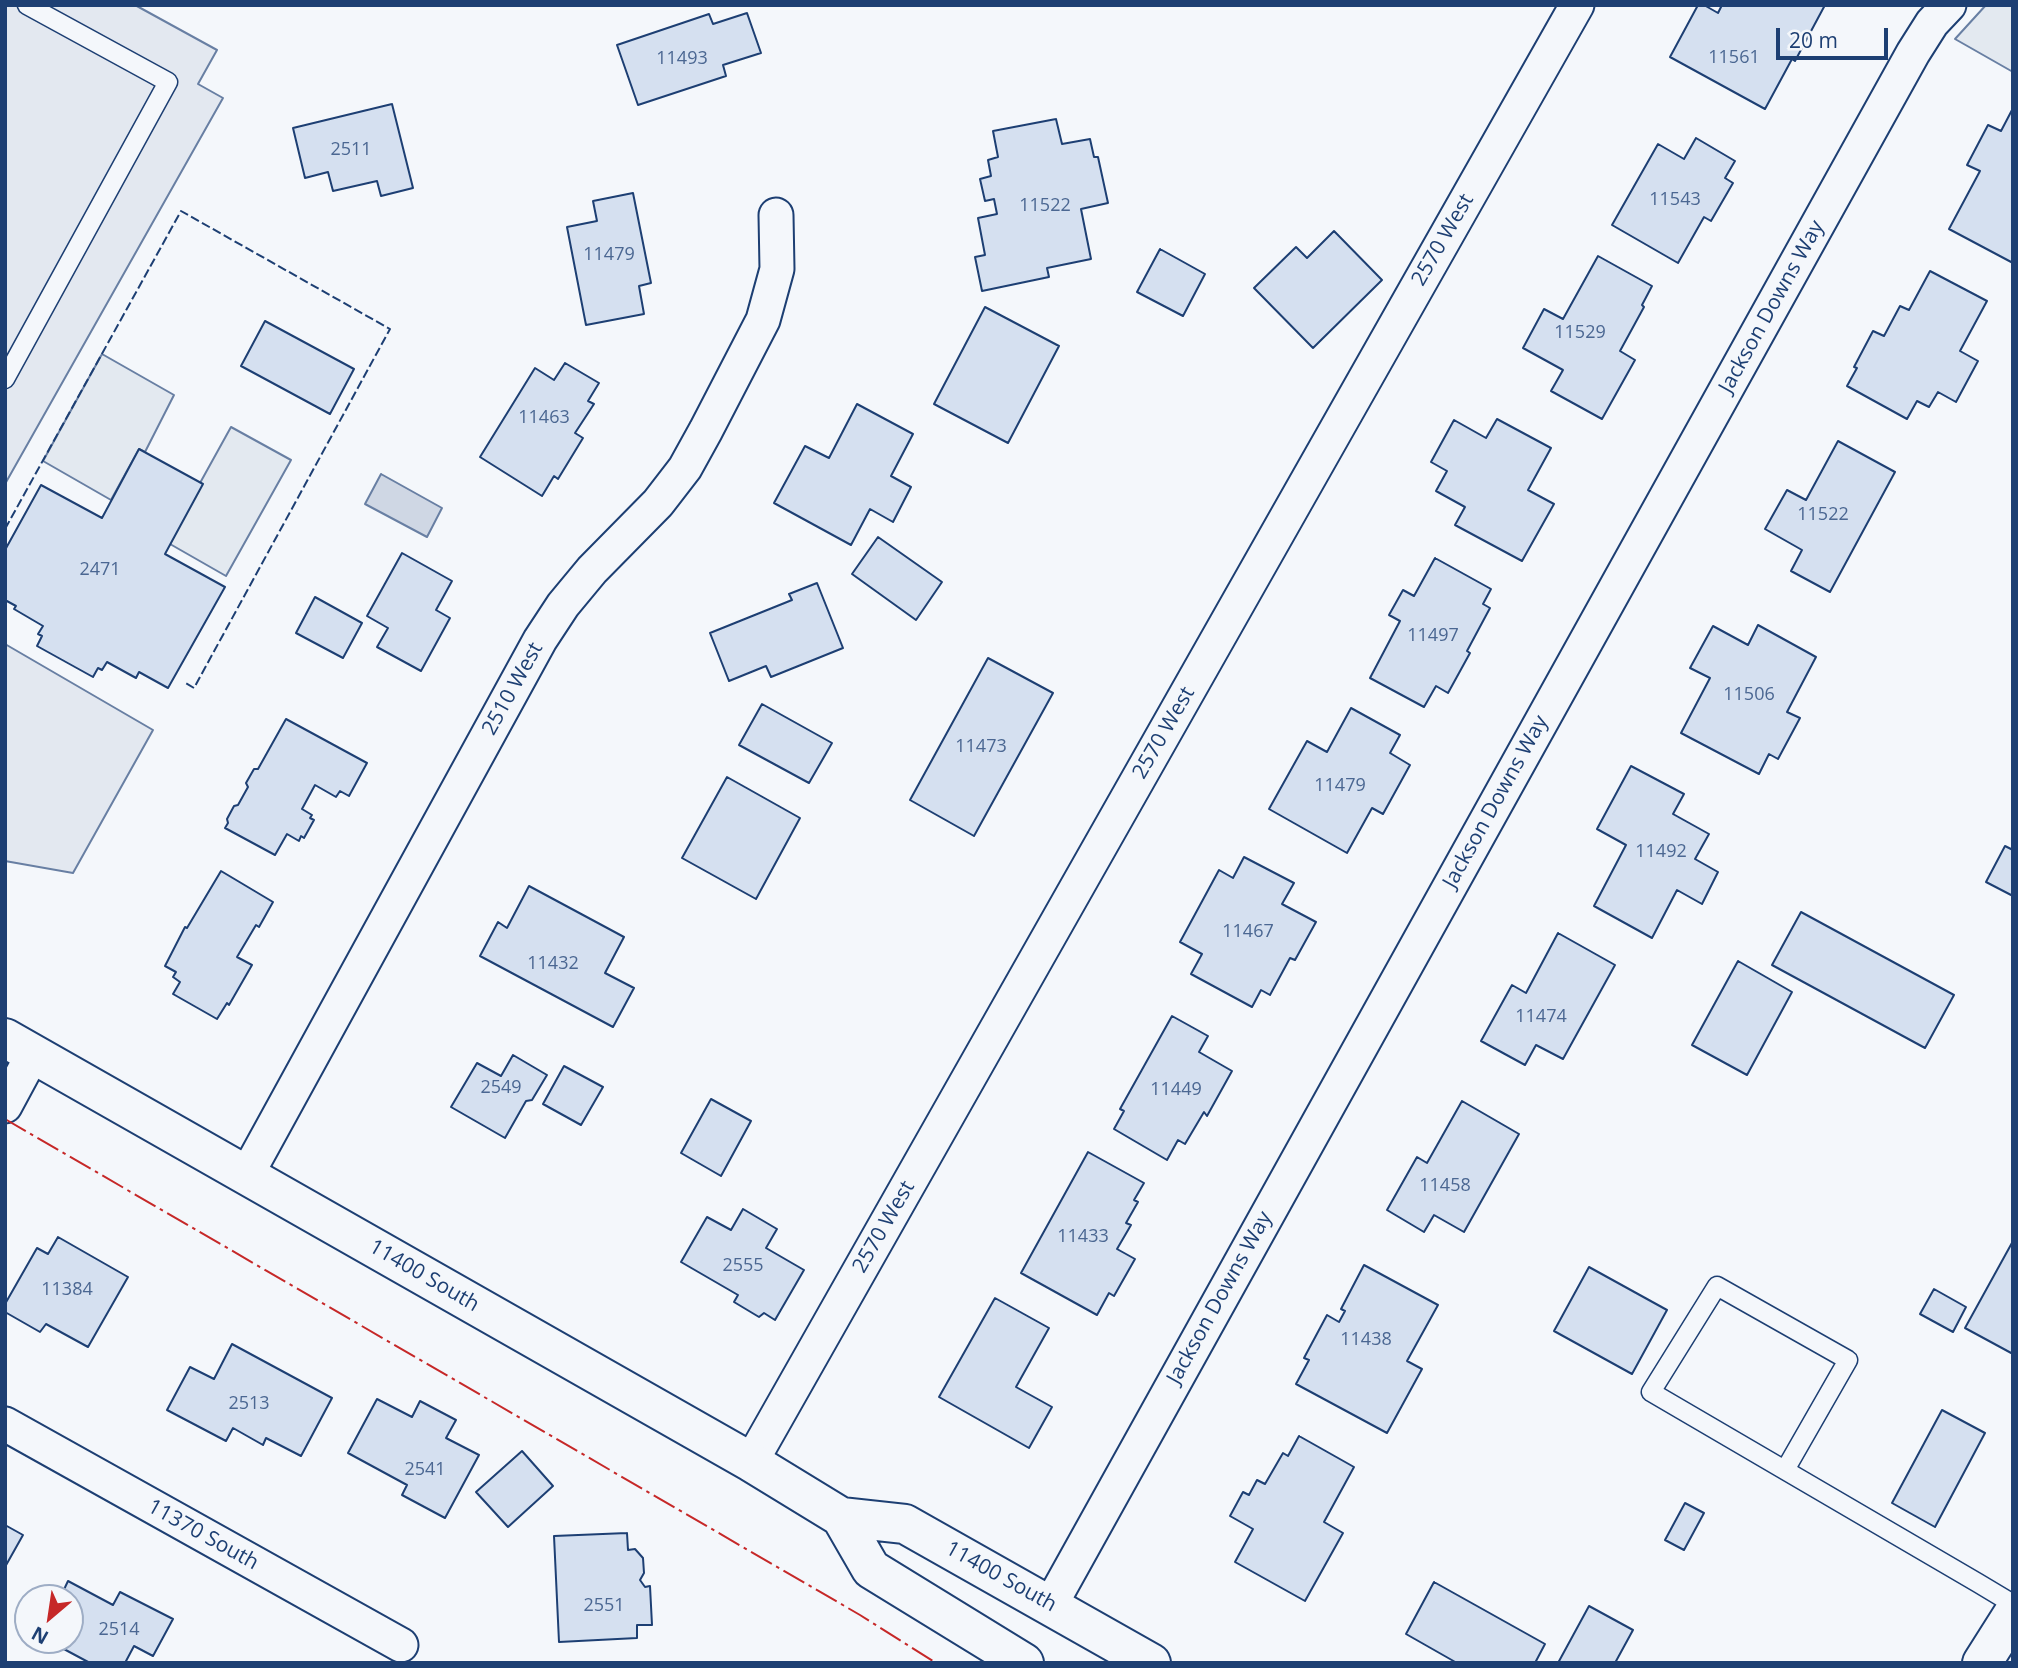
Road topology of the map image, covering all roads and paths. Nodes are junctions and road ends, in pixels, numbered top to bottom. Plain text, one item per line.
1 (27, 5) edge
2 (1577, 5) edge
3 (1949, 5) edge
4 (776, 215) dead end
5 (5, 379) edge
6 (19, 1046) edge
7 (5, 1106) edge
8 (246, 1175) junction
9 (5, 1424) edge
10 (751, 1462) junction
11 (1785, 1470) junction
12 (841, 1517) junction
13 (1051, 1604) junction
14 (2013, 1604) edge
15 (2013, 1614) edge
16 (401, 1645) dead end
17 (1024, 1663) edge
18 (1151, 1663) edge
19 (1982, 1663) edge

1 - 5 lane
2 - 10 street, 2570 West
3 - 13 street, Jackson Downs Way
4 - 8 street, 2510 West
6 - 7 street
6 - 8 main road, 11400 South
8 - 10 main road, 11400 South
9 - 16 street, 11370 South
10 - 12 main road, 11400 South
11 - 11 lane
11 - 14 lane
12 - 13 main road, 11400 South
12 - 17 main road, 11400 South
13 - 18 main road, 11400 South
15 - 19 main road

